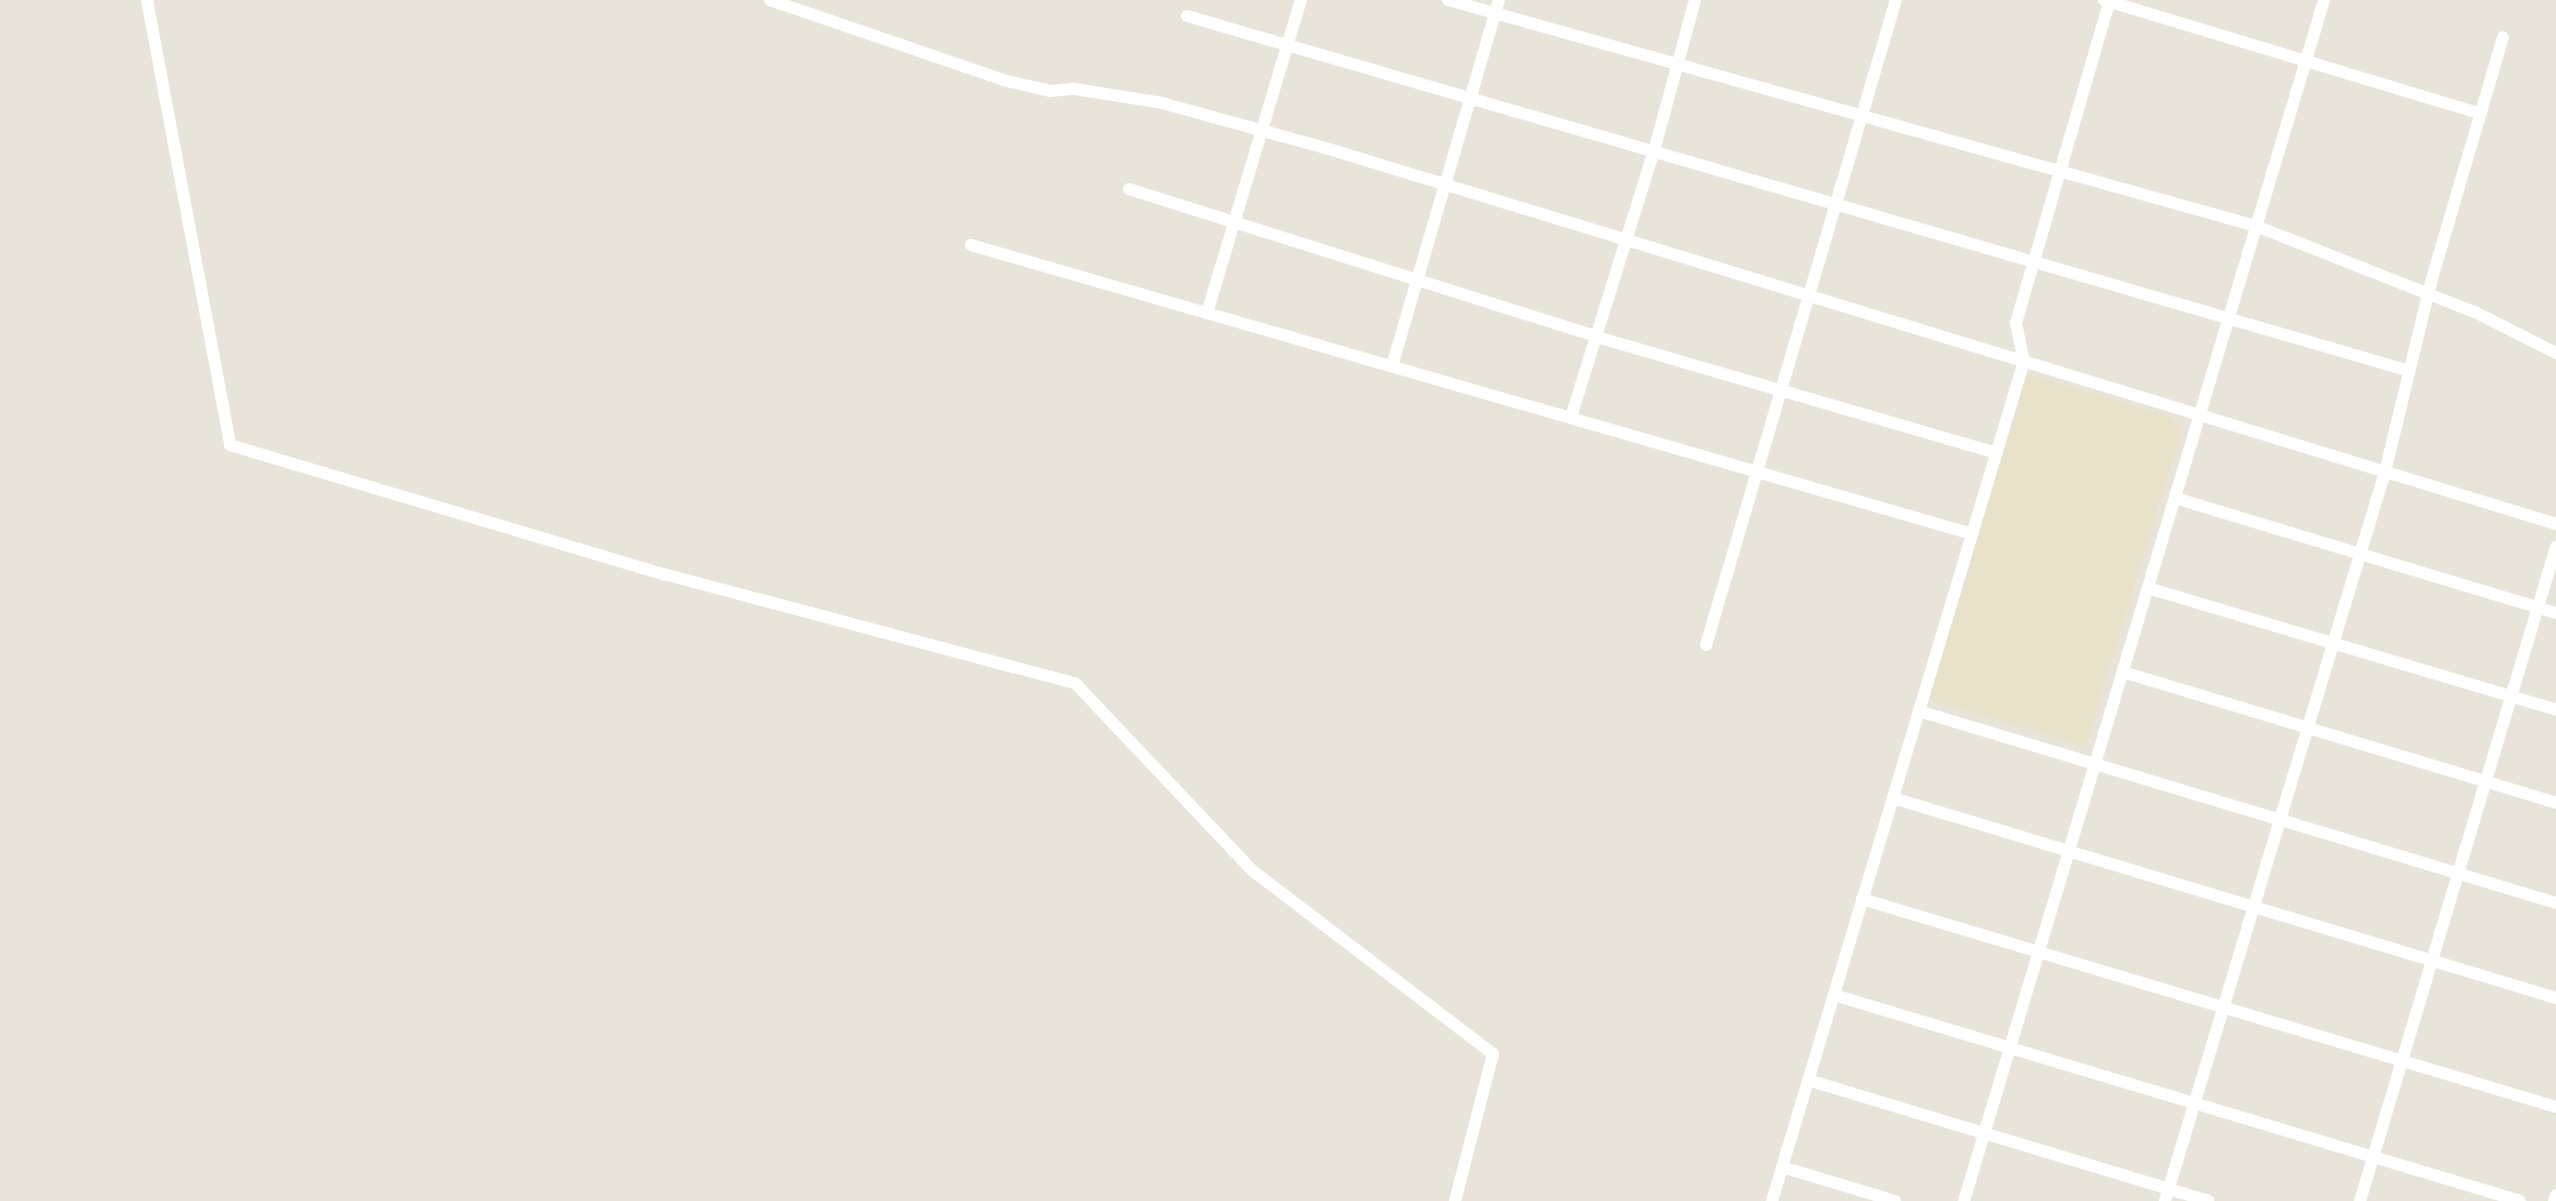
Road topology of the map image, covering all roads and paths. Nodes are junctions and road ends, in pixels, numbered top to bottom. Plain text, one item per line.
1 (147, 0) edge
2 (771, 0) edge
3 (1301, 0) edge
4 (1448, 0) edge
5 (1499, 0) edge
6 (1695, 0) edge
7 (1896, 0) edge
8 (2324, 0) edge
9 (2108, 1) edge
10 (1495, 13) junction
11 (1187, 16) dead end
12 (2503, 37) dead end
13 (1284, 43) junction
14 (2305, 63) junction
15 (1676, 64) junction
16 (1471, 98) junction
17 (1864, 114) junction
18 (2481, 114) junction
19 (1262, 131) junction
20 (1654, 152) junction
21 (2060, 174) junction
22 (1446, 185) junction
23 (1129, 189) dead end
24 (1838, 204) junction
25 (1237, 223) junction
26 (2256, 226) junction
27 (1626, 240) junction
28 (971, 245) dead end
29 (2035, 261) junction
30 (1419, 281) junction
31 (2428, 294) junction
32 (1806, 295) junction
33 (1207, 313) junction
34 (2229, 318) junction
35 (1597, 337) junction
36 (2556, 353) edge
37 (2024, 361) junction
38 (1392, 366) junction
39 (2410, 371) junction
40 (1782, 391) junction
41 (2200, 414) junction
42 (1571, 417) junction
43 (1997, 453) junction
44 (1758, 471) junction
45 (2385, 472) junction
46 (2175, 498) junction
47 (2556, 524) edge
48 (1972, 534) junction
49 (2556, 547) edge
50 (2360, 554) junction
51 (2148, 587) junction
52 (2538, 607) junction
53 (2556, 612) edge
54 (2333, 643) junction
55 (1706, 645) dead end
56 (2123, 672) junction
57 (2511, 697) junction
58 (2556, 710) edge
59 (1919, 711) junction
60 (2308, 728) junction
61 (2095, 764) junction
62 (2486, 782) junction
63 (1893, 798) junction
64 (2556, 803) edge
65 (2280, 820) junction
66 (2069, 851) junction
67 (2458, 873) junction
68 (1862, 899) junction
69 (2556, 903) edge
70 (2254, 907) junction
71 (2039, 952) junction
72 (2432, 960) junction
73 (1834, 995) junction
74 (2556, 998) edge
75 (2224, 1007) junction
76 (2010, 1048) junction
77 (2402, 1061) junction
78 (1808, 1080) junction
79 (2195, 1103) junction
80 (2556, 1107) edge
81 (1984, 1133) junction
82 (2373, 1157) junction
83 (1782, 1167) junction
84 (2167, 1195) edge
85 (2556, 1195) edge
86 (1455, 1201) edge
87 (1772, 1201) edge
88 (1895, 1201) edge
89 (1964, 1201) edge
90 (2208, 1201) edge
91 (2360, 1201) edge
92 (2520, 1201) edge
93 (2554, 1201) edge

1 - 86 street
2 - 19 street
3 - 13 street
4 - 10 street
5 - 10 street
6 - 15 street
7 - 17 street
8 - 14 street
9 - 14 street
9 - 21 street
10 - 15 street
10 - 16 street
11 - 13 street
12 - 18 street
13 - 16 street
13 - 19 street
14 - 18 street
14 - 26 street
15 - 17 street
15 - 20 street
16 - 20 street
16 - 22 street
17 - 21 street
17 - 24 street
18 - 31 street
19 - 22 street
19 - 25 street
20 - 24 street
20 - 27 street
21 - 26 street
21 - 29 street
22 - 27 street
22 - 30 street
23 - 25 street
24 - 29 street
24 - 32 street
25 - 30 street
25 - 33 street
26 - 31 street
26 - 34 street
27 - 32 street
27 - 35 street
28 - 33 street
29 - 34 street
29 - 37 street
30 - 35 street
30 - 38 street
31 - 36 street
31 - 39 street
32 - 37 street
32 - 40 street
33 - 38 street
34 - 39 street
34 - 41 street
35 - 40 street
35 - 42 street
37 - 41 street
37 - 43 street
38 - 42 street
39 - 45 street
40 - 43 street
40 - 44 street
41 - 45 street
41 - 46 street
42 - 44 street
43 - 48 street
44 - 48 street
44 - 55 street
45 - 47 street
45 - 50 street
46 - 50 street
46 - 51 street
48 - 59 street
49 - 52 street
50 - 52 street
50 - 54 street
51 - 54 street
51 - 56 street
52 - 53 street
52 - 57 street
54 - 57 street
54 - 60 street
56 - 60 street
56 - 61 street
57 - 58 street
57 - 62 street
59 - 61 street
59 - 63 street
60 - 62 street
60 - 65 street
61 - 65 street
61 - 66 street
62 - 64 street
62 - 67 street
63 - 66 street
63 - 68 street
65 - 67 street
65 - 70 street
66 - 70 street
66 - 71 street
67 - 69 street
67 - 72 street
68 - 71 street
68 - 73 street
70 - 72 street
70 - 75 street
71 - 75 street
71 - 76 street
72 - 74 street
72 - 77 street
73 - 76 street
73 - 78 street
75 - 77 street
75 - 79 street
76 - 79 street
76 - 81 street
77 - 80 street
77 - 82 street
78 - 81 street
78 - 83 street
79 - 82 street
79 - 84 street
81 - 84 street
81 - 89 street
82 - 91 street
82 - 92 street
83 - 87 street
83 - 88 street
84 - 90 street
85 - 93 street

